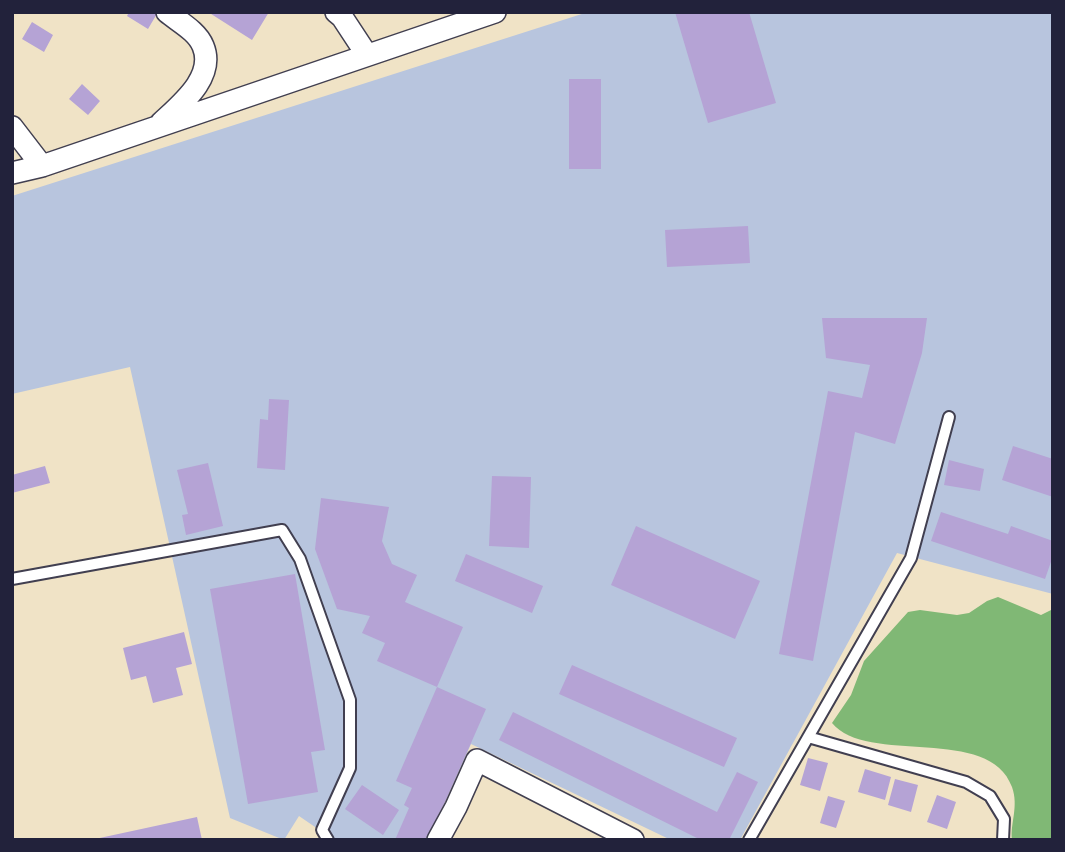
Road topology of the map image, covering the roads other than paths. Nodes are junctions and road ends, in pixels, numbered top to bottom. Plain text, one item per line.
1 (167, 12) edge
2 (336, 12) edge
3 (495, 12) edge
4 (367, 55) junction
5 (12, 127) edge
6 (157, 127) junction
7 (42, 166) junction
8 (12, 173) edge
9 (949, 417) dead end
10 (12, 579) edge
11 (808, 737) junction
12 (328, 840) edge
13 (438, 840) edge
14 (633, 840) edge
15 (749, 840) edge
16 (1003, 840) edge

1 - 6 street
2 - 4 street
3 - 4 street
4 - 6 street
5 - 7 street
6 - 7 street
7 - 8 street
9 - 11 lane
10 - 12 lane
11 - 15 lane
11 - 16 lane
13 - 14 street

